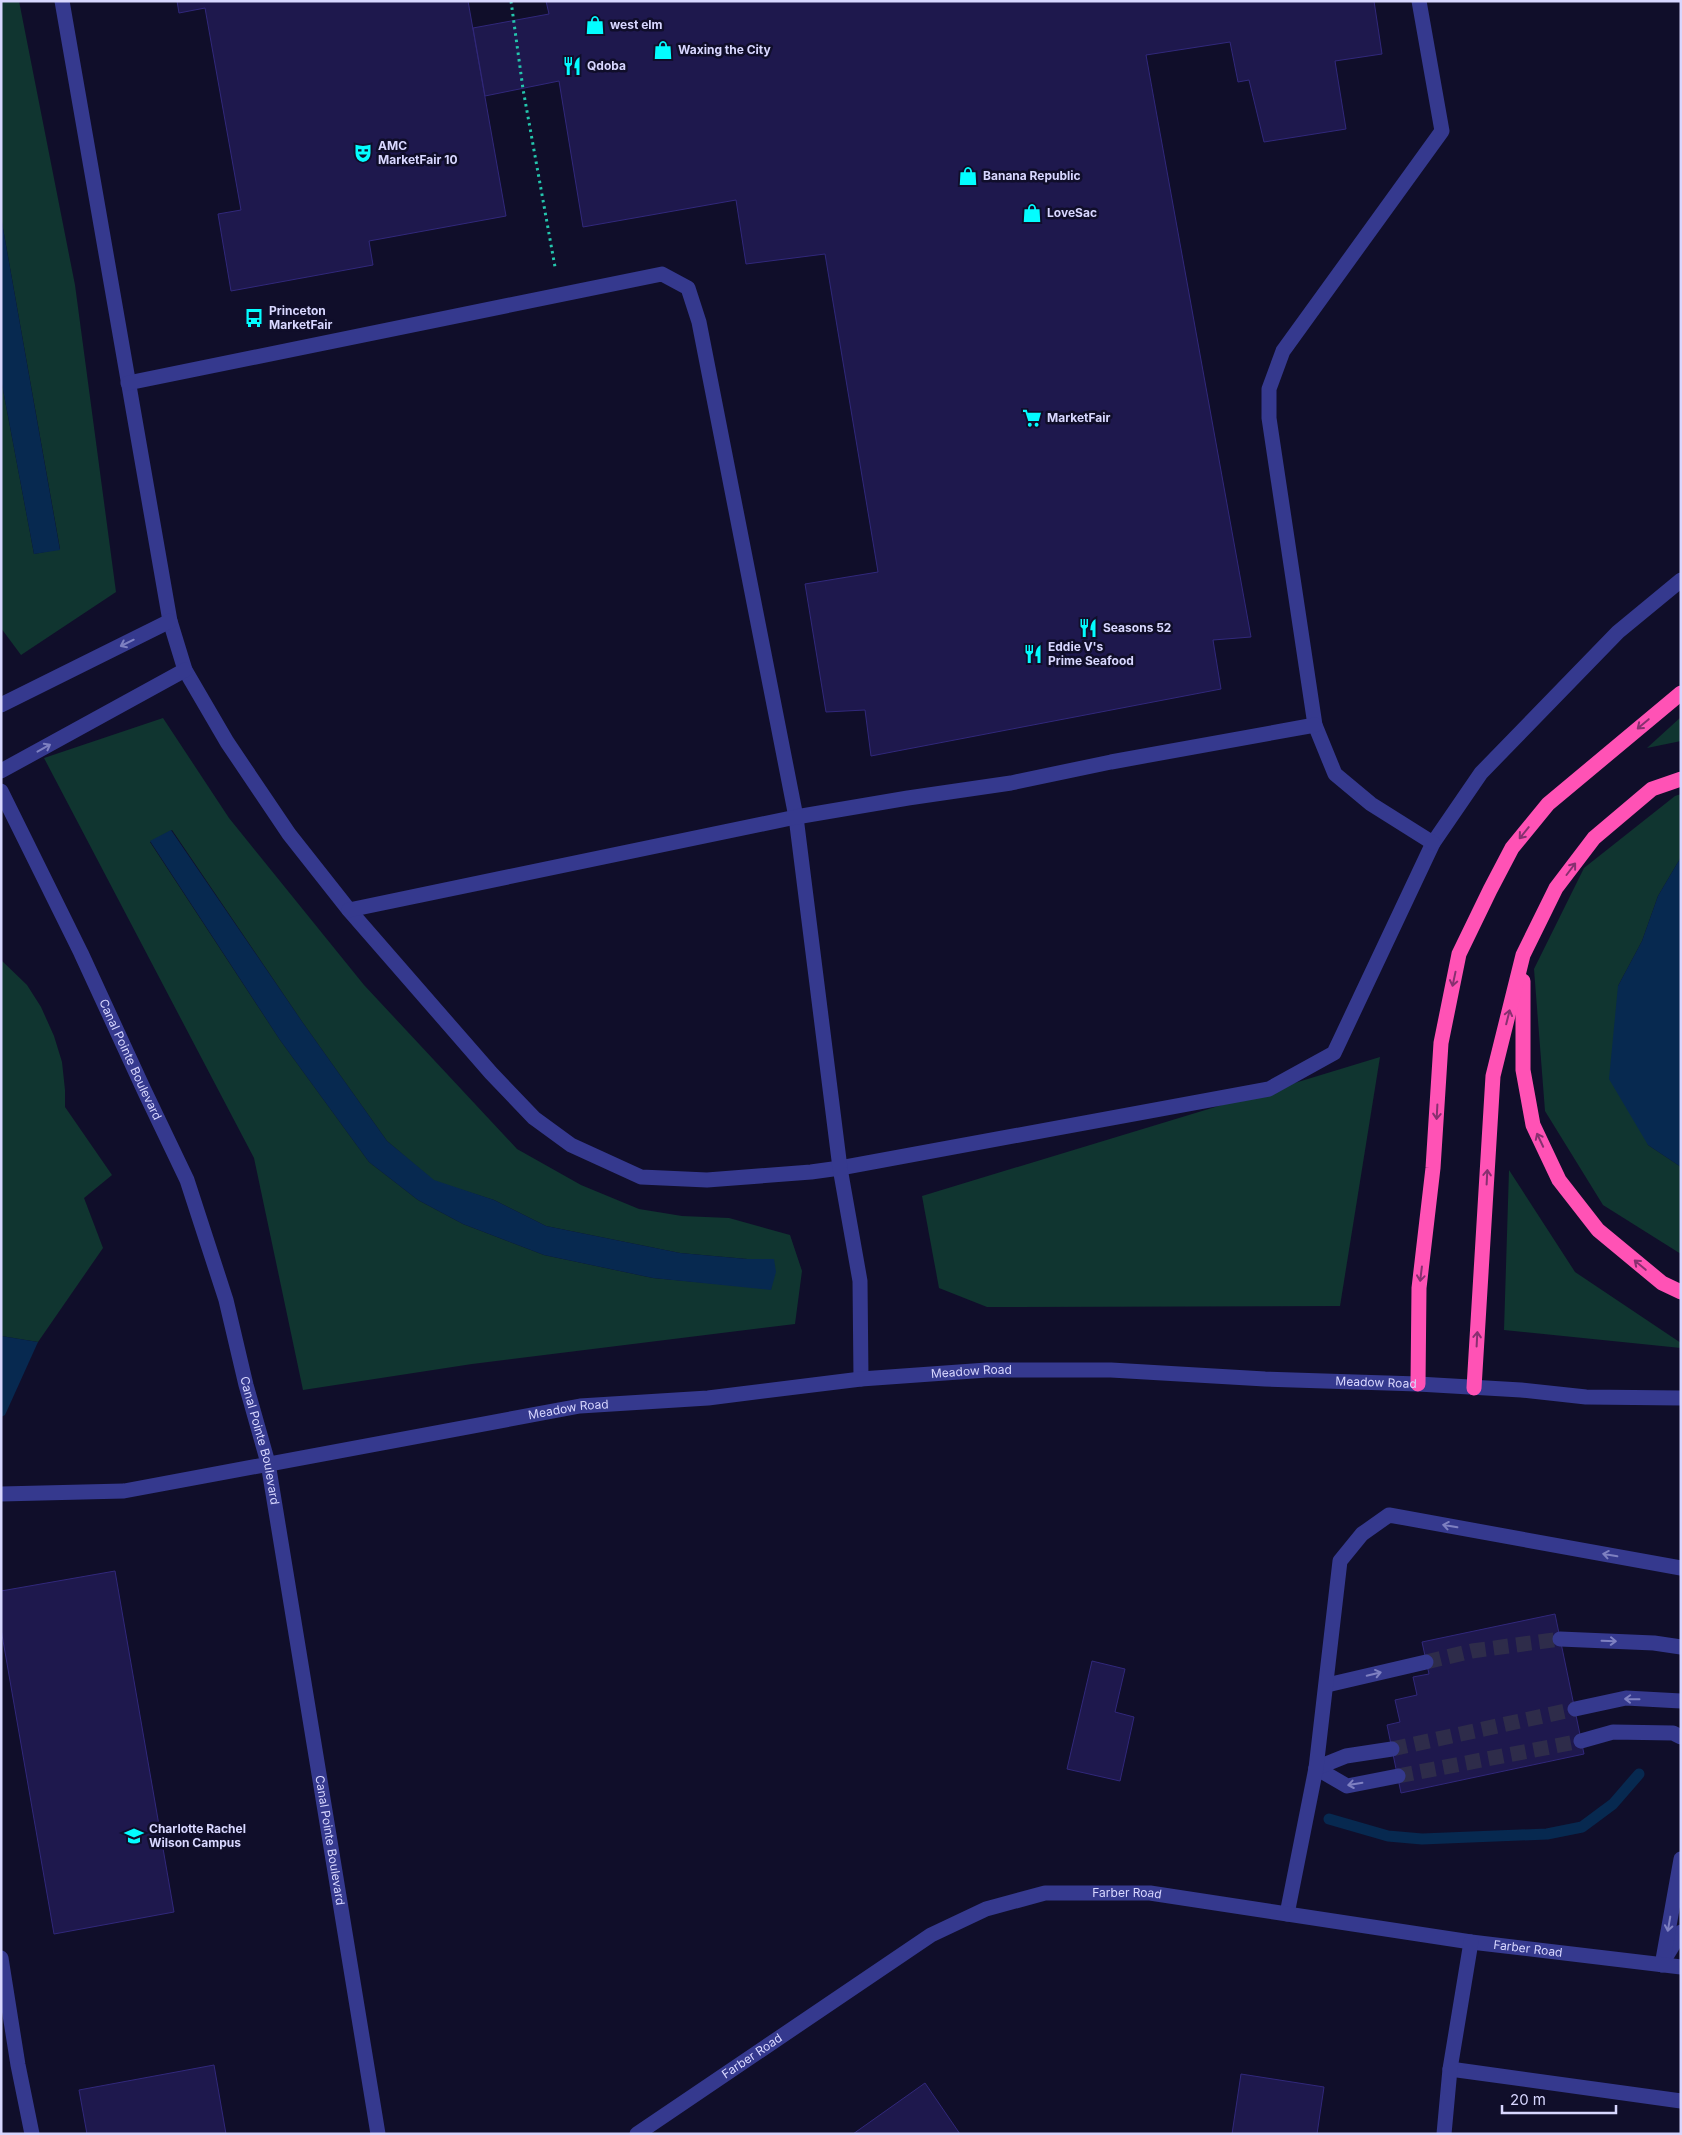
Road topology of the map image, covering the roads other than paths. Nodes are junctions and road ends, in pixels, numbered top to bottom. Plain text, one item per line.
1 (62, 1) edge
2 (1419, 1) edge
3 (128, 382) junction
4 (1681, 580) edge
5 (170, 621) junction
6 (185, 670) junction
7 (1681, 693) edge
8 (1, 705) edge
9 (1316, 725) junction
10 (1, 771) edge
11 (1681, 779) edge
12 (1, 791) edge
13 (796, 817) junction
14 (1432, 843) junction
15 (349, 910) junction
16 (1523, 955) junction
17 (840, 1168) junction
18 (1681, 1292) edge
19 (861, 1379) junction
20 (1418, 1384) junction
21 (1474, 1388) junction
22 (1681, 1398) edge
23 (268, 1464) junction
24 (1, 1494) edge
25 (1681, 1568) edge
26 (1560, 1639) tunnel mouth
27 (1681, 1647) edge
28 (1426, 1662) tunnel mouth
29 (1327, 1686) junction
30 (1681, 1701) edge
31 (1575, 1709) tunnel mouth
32 (1681, 1737) edge
33 (1581, 1741) tunnel mouth
34 (1392, 1749) tunnel mouth
35 (1316, 1768) junction
36 (1398, 1776) tunnel mouth
37 (1681, 1859) edge
38 (1287, 1914) junction
39 (1681, 1932) edge
40 (1471, 1942) junction
41 (1, 1958) edge
42 (1662, 1965) junction
43 (1681, 1967) edge
44 (1450, 2069) junction
45 (1681, 2100) edge
46 (32, 2134) edge
47 (378, 2134) edge
48 (637, 2134) edge
49 (1444, 2134) edge

1 - 3 street
2 - 9 street
3 - 5 street
3 - 13 street
4 - 14 street
5 - 6 street
5 -> 8 street
10 -> 6 street
6 - 15 street
7 -> 20 highway
9 - 13 street
9 - 14 street
16 -> 11 highway
12 - 23 street, Canal Pointe Boulevard
13 - 15 street
13 - 17 street
14 - 17 street
15 - 17 street
18 -> 16 highway
21 -> 16 highway
17 - 19 street
19 - 20 street, Meadow Road
19 - 23 street, Meadow Road
20 - 21 street, Meadow Road
21 - 22 street, Meadow Road
23 - 24 street, Meadow Road
23 - 47 street, Canal Pointe Boulevard
25 -> 29 street
26 -> 27 street
29 -> 28 street
29 - 35 street
30 -> 31 street
32 - 33 street
34 - 35 street
36 -> 35 street
35 - 38 street
37 -> 42 street
38 - 40 street, Farber Road
38 - 48 street, Farber Road
39 - 42 street
40 - 42 street, Farber Road
40 - 44 street
41 - 46 street
42 - 43 street, Farber Road
44 - 45 street
44 - 49 street

